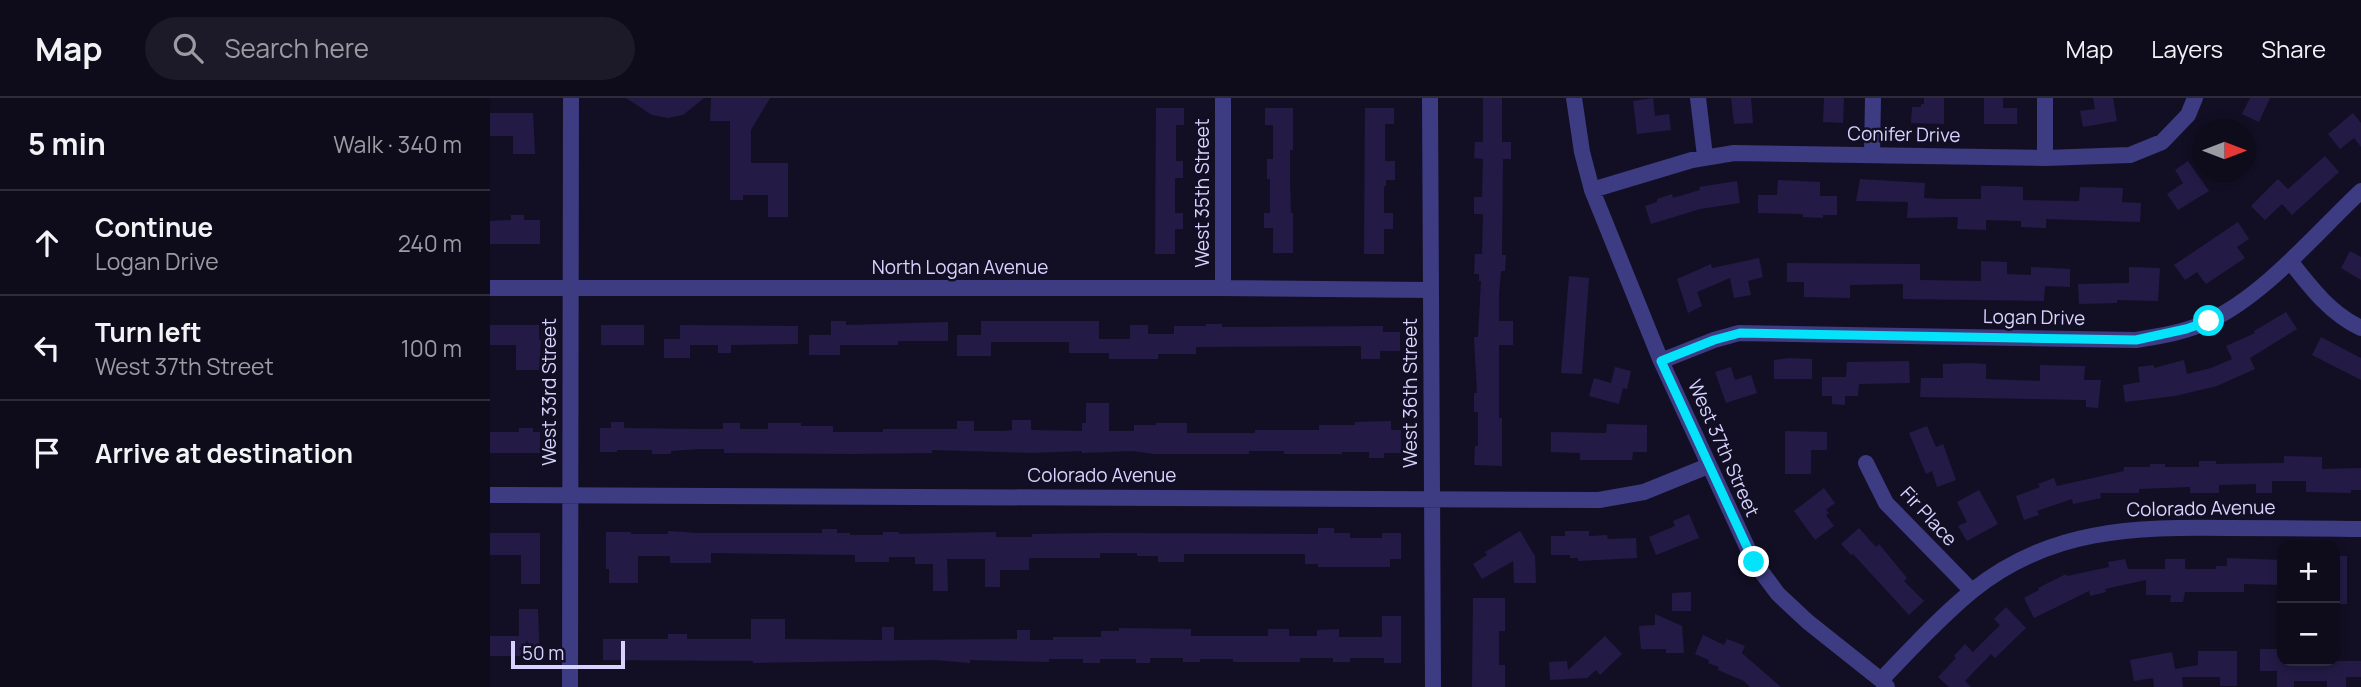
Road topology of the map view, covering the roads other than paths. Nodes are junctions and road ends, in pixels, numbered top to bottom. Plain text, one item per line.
1 (571, 98) edge
2 (1223, 98) edge
3 (1430, 98) edge
4 (1574, 98) edge
5 (1698, 98) edge
6 (1872, 98) edge
7 (2045, 98) edge
8 (2195, 98) edge
9 (1872, 154) junction
10 (1705, 156) junction
11 (2045, 158) junction
12 (1592, 190) junction
13 (2361, 191) edge
14 (2290, 261) junction
15 (490, 288) edge
16 (1223, 288) junction
17 (571, 289) junction
18 (1430, 290) junction
19 (2361, 328) edge
20 (1661, 361) junction
21 (1866, 463) dead end
22 (1708, 466) junction
23 (490, 495) edge
24 (570, 495) junction
25 (1431, 497) junction
26 (2361, 529) edge
27 (1972, 591) junction
28 (1884, 683) edge
29 (570, 687) edge
30 (1433, 687) edge

1 - 17 street, West 33rd Street
2 - 16 street, West 35th Street
3 - 18 street, West 36th Street
4 - 12 street, West 37th Street
5 - 10 street
6 - 9 street
7 - 11 street
8 - 11 street, Conifer Drive
9 - 10 street, Conifer Drive
9 - 11 street, Conifer Drive
10 - 12 street, Conifer Drive
12 - 20 street, West 37th Street
13 - 14 street, Logan Drive
14 - 19 street
14 - 20 street, Logan Drive
15 - 17 street, North Logan Avenue
16 - 17 street, North Logan Avenue
16 - 18 street, North Logan Avenue
17 - 24 street, West 33rd Street
18 - 25 street, West 36th Street
20 - 22 street, West 37th Street
21 - 27 street, Fir Place
22 - 25 street, Colorado Avenue
22 - 28 street, West 37th Street
23 - 24 street, Colorado Avenue
24 - 25 street, Colorado Avenue
24 - 29 street, West 33rd Street
25 - 30 street, West 36th Street
26 - 27 street, Colorado Avenue
27 - 28 street, Colorado Avenue

